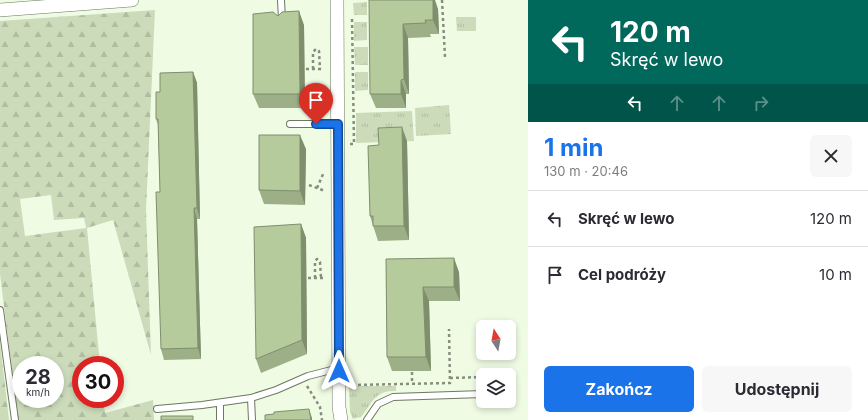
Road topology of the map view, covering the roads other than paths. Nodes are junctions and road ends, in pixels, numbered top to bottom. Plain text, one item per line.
1 (132, 0) edge
2 (281, 0) edge
3 (337, 0) edge
4 (0, 10) edge
5 (283, 26) edge
6 (290, 124) dead end
7 (338, 124) junction
8 (0, 310) edge
9 (339, 368) junction
10 (476, 394) edge
11 (251, 398) junction
12 (220, 403) junction
13 (157, 409) dead end
14 (15, 420) edge
15 (220, 420) edge
16 (252, 420) edge
17 (341, 420) edge
18 (367, 420) edge

1 - 4 street
2 - 5 lane
3 - 7 street
6 - 7 lane
7 - 9 street
8 - 14 lane
9 - 11 lane
9 - 17 street
10 - 18 lane
11 - 12 lane
11 - 16 lane
12 - 13 lane
12 - 15 lane

